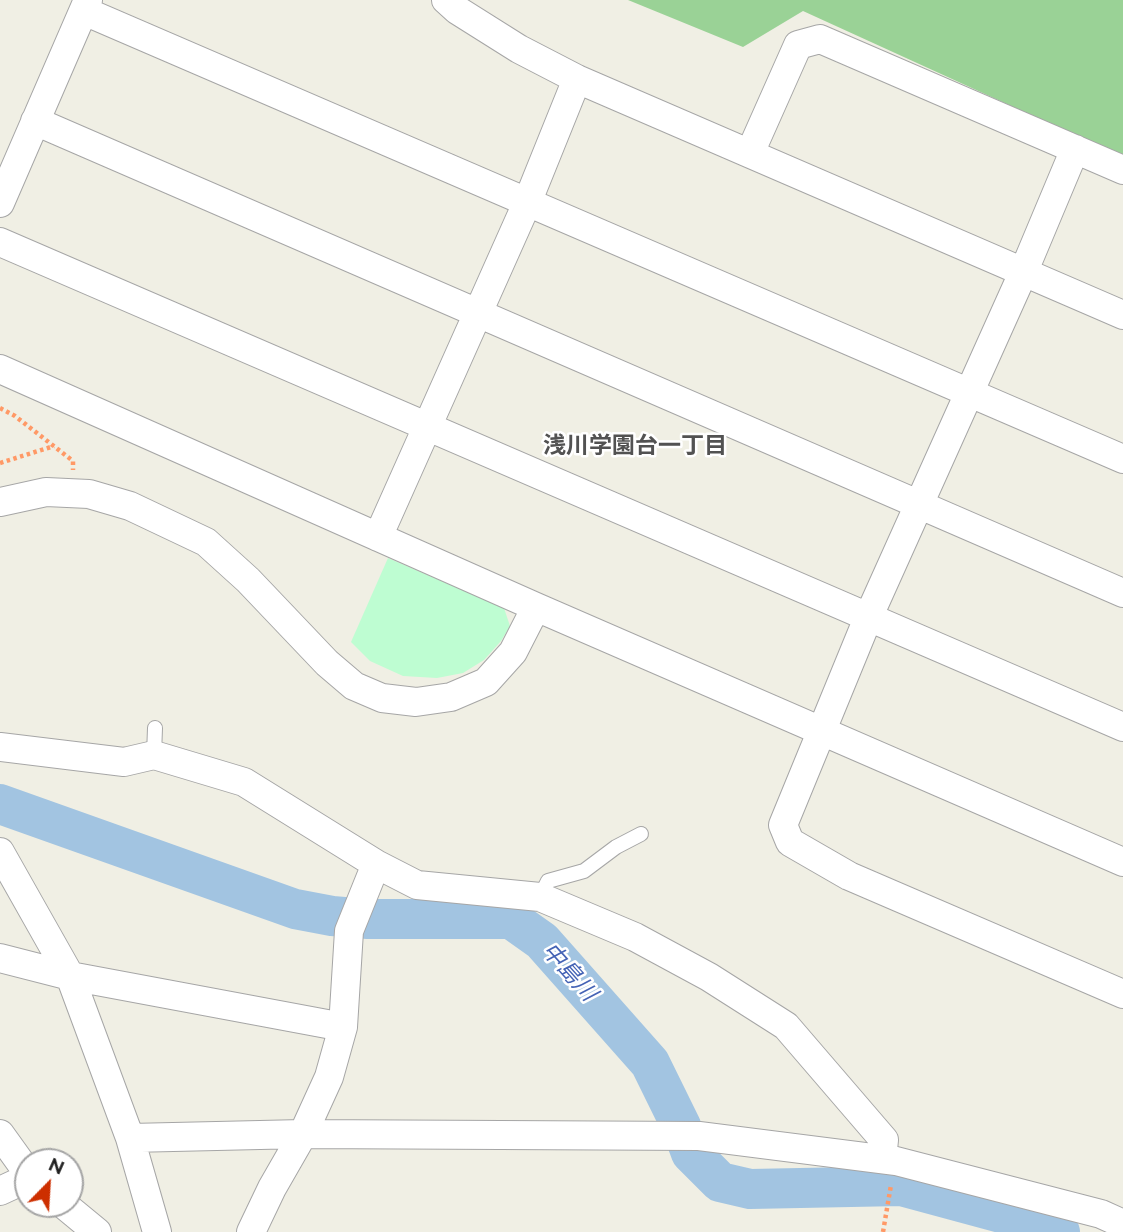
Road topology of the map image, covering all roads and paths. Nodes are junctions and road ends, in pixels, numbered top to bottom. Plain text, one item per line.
1 (446, 0) edge
2 (86, 6) edge
3 (577, 79) junction
4 (35, 121) junction
5 (1075, 149) junction
6 (750, 153) junction
7 (1123, 170) edge
8 (0, 203) edge
9 (527, 203) junction
10 (0, 242) edge
11 (1023, 273) junction
12 (476, 313) junction
13 (1123, 315) edge
14 (0, 369) edge
15 (969, 393) junction
16 (0, 408) edge
17 (429, 427) junction
18 (54, 446) junction
19 (1123, 459) edge
20 (0, 463) edge
21 (72, 478) dead end
22 (0, 502) edge
23 (920, 505) junction
24 (378, 537) junction
25 (1123, 593) edge
26 (537, 607) junction
27 (868, 618) junction
28 (1123, 727) edge
29 (821, 732) junction
30 (0, 747) edge
31 (641, 834) dead end
32 (0, 852) edge
33 (1123, 862) edge
34 (376, 864) junction
35 (540, 897) junction
36 (0, 958) edge
37 (70, 976) junction
38 (1123, 994) edge
39 (343, 1027) junction
40 (0, 1134) edge
41 (303, 1134) junction
42 (130, 1138) junction
43 (14, 1155) edge
44 (886, 1171) junction
45 (80, 1218) edge
46 (1123, 1224) edge
47 (97, 1232) edge
48 (157, 1232) edge
49 (251, 1232) edge
50 (883, 1232) edge

1 - 3 street
2 - 4 street
2 - 9 street
3 - 6 street
3 - 9 street
4 - 8 street
4 - 12 street
5 - 6 street
5 - 7 street
5 - 11 street
6 - 11 street
9 - 12 street
9 - 15 street
10 - 17 street
11 - 13 street
11 - 15 street
12 - 17 street
12 - 23 street
14 - 24 street
15 - 19 street
15 - 23 street
16 - 18 path
17 - 24 street
17 - 27 street
18 - 20 path
18 - 21 path
22 - 26 street
23 - 25 street
23 - 27 street
24 - 26 street
26 - 29 street
27 - 28 street
27 - 29 street
29 - 33 street
29 - 38 street
30 - 34 street
31 - 35 lane
32 - 37 street
34 - 35 street
34 - 39 street
35 - 44 street
36 - 37 street
37 - 39 street
37 - 42 street
39 - 41 street
40 - 43 street
41 - 42 street
41 - 44 street
41 - 49 street
42 - 48 street
44 - 46 street
44 - 50 path
45 - 47 street

